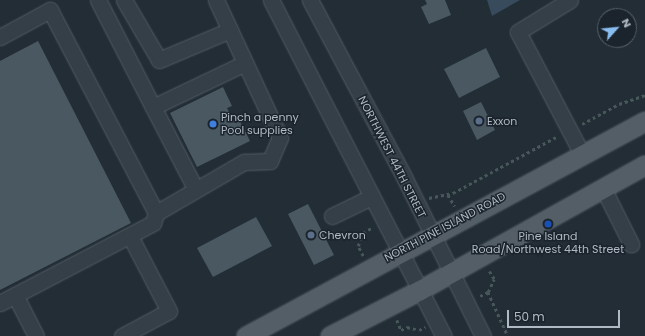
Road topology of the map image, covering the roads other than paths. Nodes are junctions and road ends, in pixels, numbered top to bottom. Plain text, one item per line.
1 (98, 0) edge
2 (124, 0) edge
3 (216, 0) edge
4 (271, 0) edge
5 (310, 0) edge
6 (570, 0) edge
7 (48, 5) edge
8 (230, 30) junction
9 (0, 37) edge
10 (245, 63) junction
11 (153, 107) junction
12 (645, 121) edge
13 (582, 154) junction
14 (645, 165) edge
15 (603, 188) junction
16 (196, 190) junction
17 (371, 197) junction
18 (156, 213) junction
19 (332, 216) dead end
20 (432, 234) junction
21 (130, 236) junction
22 (631, 244) dead end
23 (399, 251) junction
24 (450, 272) junction
25 (420, 290) junction
26 (15, 295) junction
27 (0, 303) edge
28 (36, 336) edge
29 (122, 336) edge
30 (246, 336) edge
31 (330, 336) edge
32 (444, 336) edge
33 (483, 336) edge

1 - 11 street
2 - 8 street
3 - 8 street
4 - 17 street
5 - 20 street, NORTHWEST 44TH STREET
6 - 13 street
7 - 9 street
7 - 18 street
8 - 10 street
10 - 11 street
10 - 16 street
11 - 16 street
12 - 13 main road, NORTH PINE ISLAND ROAD
13 - 20 main road, NORTH PINE ISLAND ROAD
14 - 15 main road
15 - 22 street
15 - 24 main road
16 - 18 street
17 - 19 street
17 - 23 street
18 - 21 street
20 - 23 main road, NORTH PINE ISLAND ROAD
20 - 24 street, NORTHWEST 44TH STREET
21 - 26 street
21 - 29 street
23 - 25 street
23 - 30 main road, NORTH PINE ISLAND ROAD
24 - 25 main road
24 - 33 street, NORTHWEST 44TH STREET
25 - 31 main road
25 - 32 street
26 - 27 street
26 - 28 street

